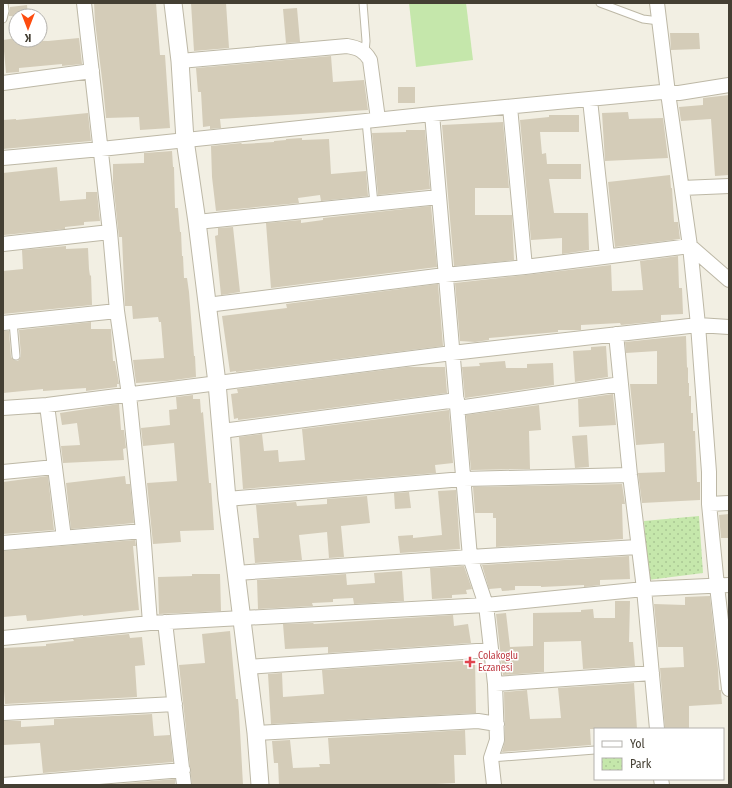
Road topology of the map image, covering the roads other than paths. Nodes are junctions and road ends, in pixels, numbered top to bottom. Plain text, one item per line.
1 (4, 3) edge
2 (84, 3) edge
3 (173, 3) edge
4 (363, 3) edge
5 (600, 3) edge
6 (657, 3) edge
7 (3, 19) edge
8 (659, 21) junction
9 (365, 52) junction
10 (180, 61) junction
11 (92, 72) junction
12 (3, 83) edge
13 (729, 85) edge
14 (668, 93) junction
15 (590, 100) junction
16 (510, 107) junction
17 (432, 114) junction
18 (372, 120) junction
19 (185, 140) junction
20 (101, 149) junction
21 (3, 158) edge
22 (729, 186) edge
23 (682, 188) junction
24 (439, 197) junction
25 (374, 204) junction
26 (197, 222) junction
27 (110, 232) junction
28 (3, 244) edge
29 (690, 246) junction
30 (607, 256) junction
31 (525, 267) junction
32 (445, 275) junction
33 (729, 280) edge
34 (207, 305) junction
35 (117, 311) junction
36 (8, 323) edge
37 (698, 324) junction
38 (729, 327) edge
39 (616, 334) junction
40 (452, 353) junction
41 (16, 356) dead end
42 (217, 383) junction
43 (621, 384) junction
44 (129, 395) junction
45 (457, 404) junction
46 (48, 405) junction
47 (3, 408) edge
48 (222, 431) junction
49 (55, 467) junction
50 (3, 472) edge
51 (630, 475) junction
52 (463, 478) junction
53 (227, 499) junction
54 (729, 503) edge
55 (709, 504) junction
56 (143, 531) junction
57 (64, 538) junction
58 (3, 543) edge
59 (638, 547) junction
60 (470, 557) junction
61 (236, 573) junction
62 (723, 585) edge
63 (644, 589) junction
64 (486, 605) junction
65 (242, 618) junction
66 (165, 622) junction
67 (150, 623) junction
68 (3, 638) edge
69 (491, 650) junction
70 (247, 667) junction
71 (652, 673) junction
72 (495, 684) junction
73 (729, 689) edge
74 (175, 704) junction
75 (3, 713) edge
76 (497, 724) junction
77 (657, 728) edge
78 (256, 733) junction
79 (594, 750) edge
80 (491, 758) junction
81 (183, 770) junction
82 (3, 784) edge
83 (184, 785) edge
84 (260, 785) edge
85 (494, 785) edge

1 - 7 lane
2 - 11 street
3 - 10 street
4 - 9 lane
5 - 8 lane
6 - 8 street
8 - 14 street
9 - 10 street
9 - 18 street
10 - 19 street
11 - 12 street
11 - 20 street
13 - 14 street
14 - 15 street
14 - 23 street
15 - 16 street
15 - 30 street
16 - 17 street
16 - 31 street
17 - 18 street
17 - 24 street
18 - 19 street
18 - 25 lane
19 - 20 street
19 - 26 street
20 - 21 street
20 - 27 street
22 - 23 street
23 - 29 street
24 - 25 street
24 - 32 street
25 - 26 street
26 - 34 street
27 - 28 street
27 - 35 street
29 - 30 street
29 - 33 street
29 - 37 street
30 - 31 street
31 - 32 street
32 - 34 street
32 - 40 street
34 - 42 street
35 - 36 street
35 - 44 street
36 - 41 lane
37 - 38 street
37 - 39 street
37 - 55 street
39 - 40 street
39 - 43 street
40 - 42 street
40 - 45 street
42 - 44 street
42 - 48 street
43 - 45 street
43 - 51 street
44 - 46 street
44 - 56 street
45 - 48 street
45 - 52 street
46 - 47 street
46 - 49 street
48 - 53 street
49 - 50 street
49 - 57 street
51 - 52 street
51 - 59 street
52 - 53 street
52 - 60 street
53 - 61 street
54 - 55 street
55 - 62 street
56 - 57 street
56 - 67 street
57 - 58 street
59 - 60 street
59 - 63 street
60 - 61 street
60 - 64 street
61 - 65 street
62 - 63 street
62 - 73 street
63 - 64 street
63 - 71 street
64 - 65 street
64 - 69 street
65 - 66 street
65 - 70 street
66 - 67 street
66 - 74 street
67 - 68 street
69 - 70 street
69 - 72 street
70 - 78 street
71 - 72 street
71 - 77 street
72 - 76 street
74 - 75 street
74 - 81 street
76 - 78 street
76 - 80 street
78 - 84 street
79 - 80 lane
80 - 85 street
81 - 82 street
81 - 83 street

